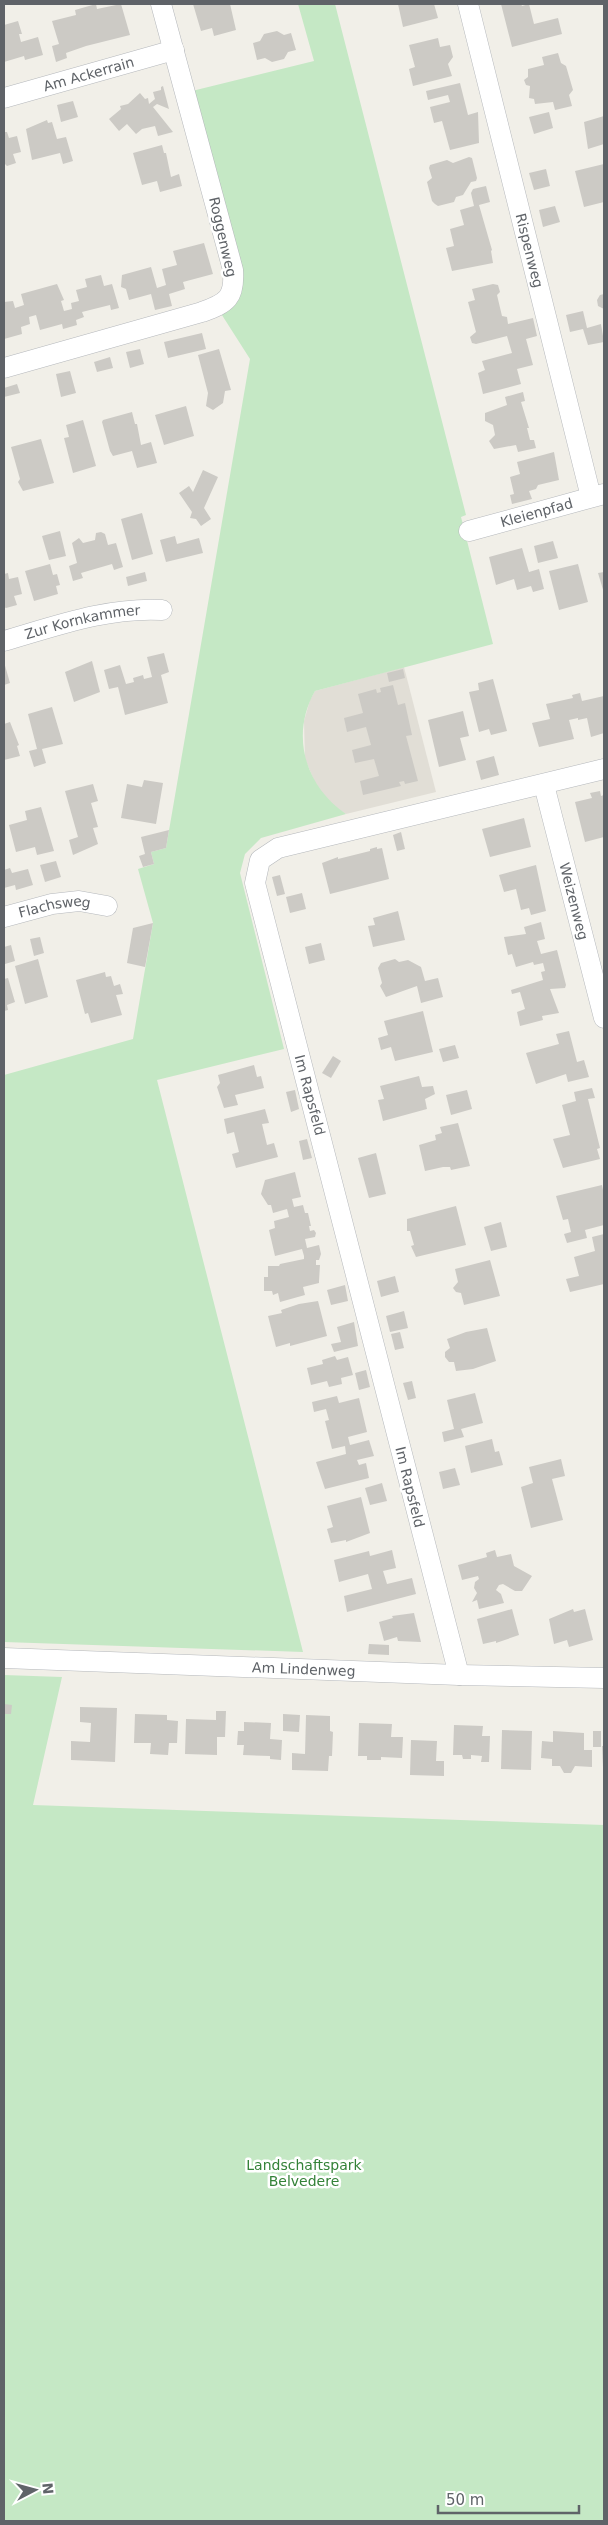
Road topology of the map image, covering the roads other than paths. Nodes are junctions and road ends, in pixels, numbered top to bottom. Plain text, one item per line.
1 (161, 4) edge
2 (468, 4) edge
3 (174, 50) junction
4 (4, 98) edge
5 (4, 368) edge
6 (598, 496) edge
7 (469, 531) dead end
8 (162, 610) dead end
9 (4, 640) edge
10 (604, 770) edge
11 (544, 785) junction
12 (107, 906) dead end
13 (4, 917) edge
14 (604, 1018) edge
15 (4, 1658) edge
16 (458, 1675) junction
17 (604, 1678) edge

1 - 3 street, Roggenweg
2 - 6 street, Rispenweg
3 - 4 street, Am Ackerrain
3 - 5 street, Roggenweg
6 - 7 street, Kleienpfad
8 - 9 street, Zur Kornkammer
10 - 11 street, Im Rapsfeld
11 - 14 street, Weizenweg
11 - 16 street, Im Rapsfeld
12 - 13 street, Flachsweg
15 - 16 street, Am Lindenweg
16 - 17 street, Am Lindenweg

